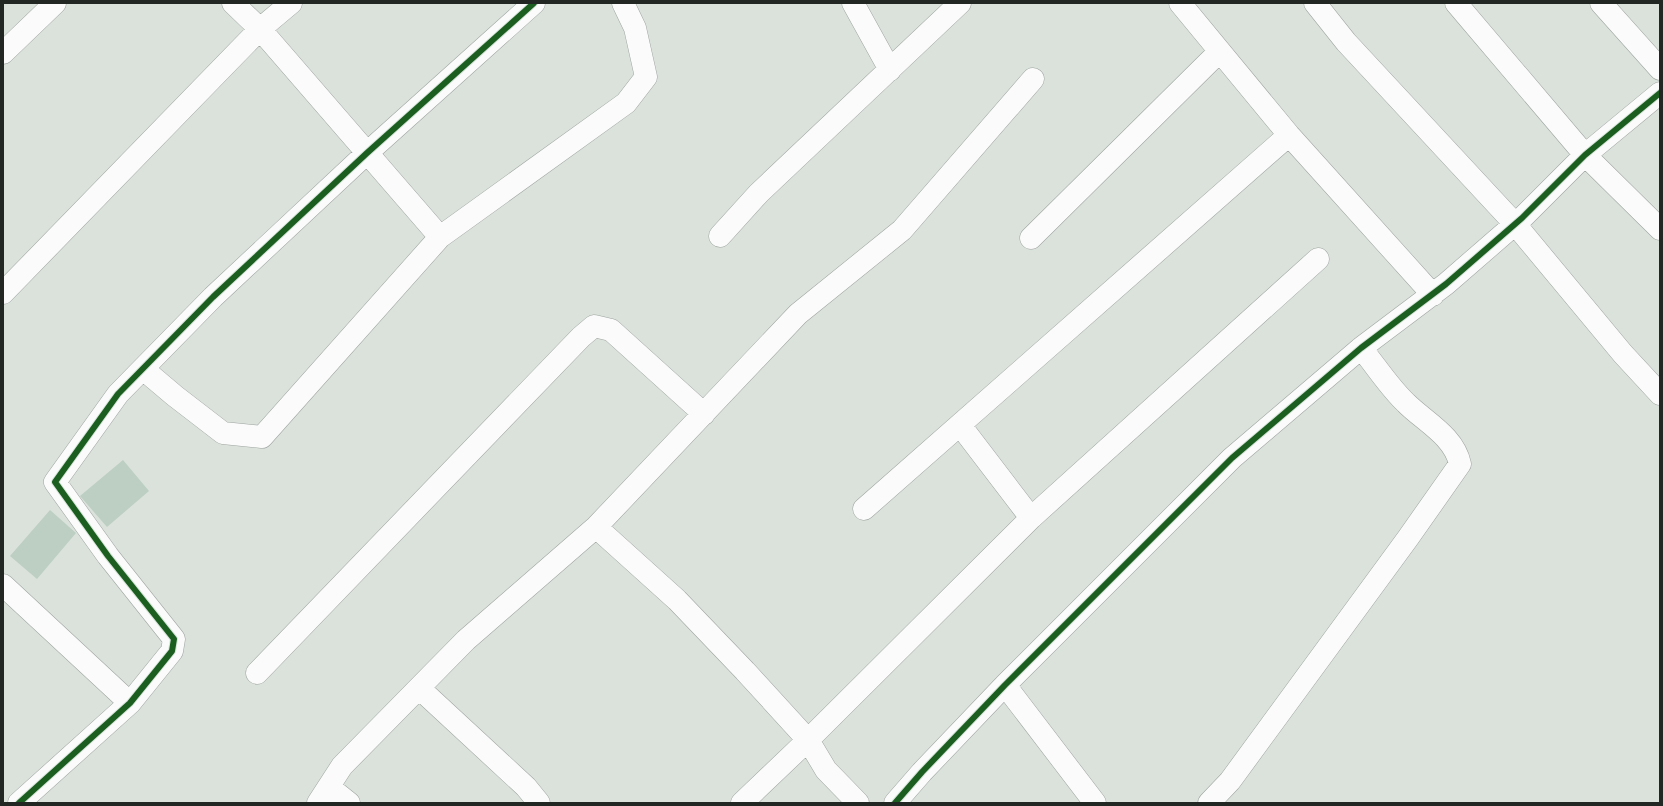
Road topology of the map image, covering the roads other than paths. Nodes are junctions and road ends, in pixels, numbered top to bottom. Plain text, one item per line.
1 (55, 3) edge
2 (233, 3) edge
3 (291, 3) edge
4 (534, 3) edge
5 (623, 3) edge
6 (853, 3) edge
7 (960, 3) edge
8 (1180, 3) edge
9 (1315, 3) edge
10 (1456, 3) edge
11 (1601, 3) edge
12 (260, 29) junction
13 (1219, 52) junction
14 (3, 53) edge
15 (1660, 69) edge
16 (890, 70) junction
17 (1033, 79) dead end
18 (1660, 93) edge
19 (1289, 135) junction
20 (367, 153) junction
21 (1585, 155) junction
22 (1515, 224) junction
23 (1660, 229) edge
24 (720, 236) dead end
25 (440, 237) junction
26 (1031, 238) dead end
27 (1318, 260) dead end
28 (3, 293) edge
29 (1433, 295) junction
30 (1361, 348) junction
31 (143, 368) junction
32 (1660, 394) edge
33 (704, 414) junction
34 (960, 425) junction
35 (864, 509) dead end
36 (1032, 518) junction
37 (596, 527) junction
38 (3, 585) edge
39 (257, 673) dead end
40 (1005, 685) junction
41 (419, 688) junction
42 (130, 703) junction
43 (808, 740) junction
44 (324, 795) edge
45 (19, 803) edge
46 (350, 803) edge
47 (539, 803) edge
48 (742, 803) edge
49 (858, 803) edge
50 (895, 803) edge
51 (1095, 803) edge
52 (1209, 803) edge

1 - 14 street
2 - 12 street
3 - 12 street
4 - 20 street
5 - 25 street
6 - 16 street
7 - 16 street
8 - 13 street
9 - 22 street
10 - 21 street
11 - 15 street
12 - 20 street
12 - 28 street
13 - 19 street
13 - 26 street
16 - 24 street
17 - 33 street
18 - 21 street
19 - 29 street
19 - 34 street
20 - 25 street
20 - 31 street
21 - 22 street
21 - 23 street
22 - 29 street
22 - 32 street
25 - 31 street
27 - 36 street
29 - 30 street
30 - 40 street
30 - 52 street
31 - 42 street
33 - 37 street
33 - 39 street
34 - 35 street
34 - 36 street
36 - 43 street
37 - 41 street
37 - 43 street
38 - 42 street
40 - 50 street
40 - 51 street
41 - 44 street
41 - 47 street
42 - 45 street
43 - 48 street
43 - 49 street
44 - 46 street

